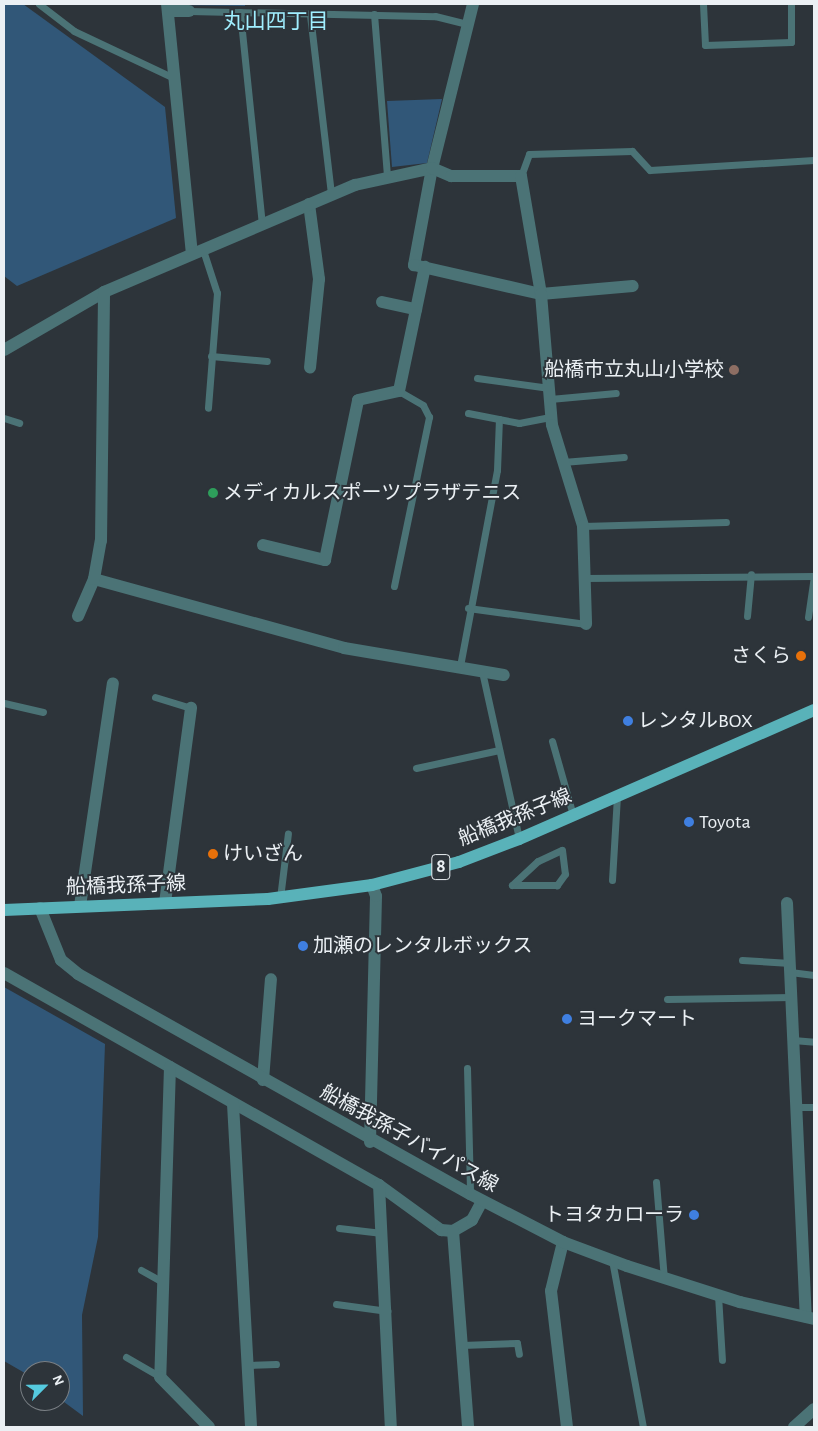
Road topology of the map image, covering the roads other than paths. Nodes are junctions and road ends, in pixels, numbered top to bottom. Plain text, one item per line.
1 (39, 4) edge
2 (473, 4) edge
3 (703, 4) edge
4 (791, 4) edge
5 (168, 8) edge
6 (189, 11) joint
7 (240, 12) junction
8 (374, 14) junction
9 (310, 15) junction
10 (467, 24) junction
11 (174, 78) junction
12 (814, 160) edge
13 (432, 168) junction
14 (388, 176) junction
15 (521, 176) junction
16 (331, 194) junction
17 (310, 204) junction
18 (262, 224) junction
19 (197, 252) junction
20 (425, 267) junction
21 (633, 286) dead end
22 (104, 292) junction
23 (541, 294) junction
24 (382, 302) dead end
25 (416, 309) junction
26 (4, 350) edge
27 (211, 356) junction
28 (267, 361) dead end
29 (310, 368) dead end
30 (477, 378) dead end
31 (399, 391) junction
32 (549, 393) junction
33 (616, 393) dead end
34 (208, 408) dead end
35 (468, 413) dead end
36 (551, 417) junction
37 (4, 418) edge
38 (499, 419) junction
39 (19, 423) dead end
40 (624, 457) dead end
41 (563, 462) junction
42 (726, 522) dead end
43 (583, 526) junction
44 (263, 545) dead end
45 (751, 574) junction
46 (814, 576) edge
47 (585, 578) junction
48 (94, 579) junction
49 (394, 586) dead end
50 (468, 608) junction
51 (78, 616) dead end
52 (747, 616) dead end
53 (808, 617) dead end
54 (586, 624) joint
55 (460, 666) junction
56 (504, 674) dead end
57 (483, 676) dead end
58 (113, 683) dead end
59 (155, 697) dead end
60 (4, 703) edge
61 (191, 708) joint
62 (814, 710) edge
63 (43, 712) dead end
64 (552, 741) dead end
65 (499, 750) junction
66 (416, 768) dead end
67 (617, 796) junction
68 (572, 815) junction
69 (288, 833) dead end
70 (519, 839) junction
71 (562, 850) joint
72 (612, 880) dead end
73 (372, 885) junction
74 (280, 898) junction
75 (165, 903) junction
76 (787, 903) dead end
77 (80, 906) junction
78 (40, 908) junction
79 (4, 910) edge
80 (742, 960) dead end
81 (790, 967) junction
82 (4, 973) edge
83 (814, 975) edge
84 (271, 979) dead end
85 (792, 997) junction
86 (667, 999) dead end
87 (793, 1040) junction
88 (814, 1042) edge
89 (170, 1067) junction
90 (467, 1068) dead end
91 (263, 1080) junction
92 (234, 1104) junction
93 (796, 1107) junction
94 (814, 1107) edge
95 (370, 1142) junction
96 (656, 1182) dead end
97 (379, 1185) junction
98 (470, 1194) junction
99 (482, 1201) junction
100 (339, 1228) dead end
101 (453, 1231) junction
102 (383, 1233) junction
103 (564, 1242) junction
104 (612, 1260) junction
105 (141, 1270) dead end
106 (664, 1278) junction
107 (162, 1282) junction
108 (718, 1295) junction
109 (336, 1304) dead end
110 (389, 1311) junction
111 (810, 1318) edge
112 (462, 1345) junction
113 (519, 1354) dead end
114 (126, 1357) dead end
115 (722, 1360) dead end
116 (276, 1364) dead end
117 (249, 1365) junction
118 (160, 1378) junction
119 (814, 1409) edge
120 (209, 1427) edge
121 (251, 1427) edge
122 (392, 1427) edge
123 (468, 1427) edge
124 (567, 1427) edge
125 (644, 1427) edge
126 (794, 1427) edge

1 - 11 lane
2 - 10 street
3 - 4 lane
5 - 6 street
5 - 11 street
6 - 7 lane
7 - 9 lane
7 - 18 lane
8 - 9 lane
8 - 10 lane
8 - 14 lane
9 - 16 lane
10 - 13 street
11 - 19 street
12 - 15 lane
13 - 14 street
13 - 15 street
13 - 20 street
14 - 16 street
15 - 23 street
16 - 17 street
17 - 18 street
17 - 29 street
18 - 19 street
19 - 22 street
19 - 27 lane
20 - 23 street
20 - 25 street
21 - 23 street
22 - 26 street
22 - 48 street
23 - 32 street
24 - 25 street
25 - 31 street
27 - 28 lane
27 - 34 lane
30 - 32 lane
31 - 44 street
31 - 49 lane
32 - 33 lane
32 - 36 street
35 - 38 lane
36 - 38 lane
36 - 41 street
37 - 39 lane
38 - 50 lane
40 - 41 lane
41 - 43 street
42 - 43 lane
43 - 47 street
45 - 46 lane
45 - 47 lane
45 - 52 lane
46 - 53 lane
47 - 54 street
48 - 51 street
48 - 55 street
50 - 54 lane
50 - 55 lane
55 - 56 street
57 - 65 lane
58 - 77 street
59 - 61 lane
60 - 63 lane
61 - 75 street
62 - 67 main road, 船橋我孫子線 / 8
64 - 68 lane
65 - 66 lane
65 - 70 lane
67 - 68 main road, 船橋我孫子線 / 8
67 - 72 lane
68 - 70 main road, 船橋我孫子線 / 8
69 - 74 lane
70 - 73 main road, 船橋我孫子線 / 8
71 - 71 lane
73 - 74 main road, 船橋我孫子線 / 8
73 - 95 street
74 - 75 main road, 船橋我孫子線 / 8
75 - 77 main road, 船橋我孫子線 / 8
76 - 81 street
77 - 78 main road, 船橋我孫子線 / 8
78 - 79 main road, 船橋我孫子線 / 8
78 - 91 street, 船橋我孫子バイパス線
80 - 81 lane
81 - 83 lane
81 - 85 street
82 - 89 street
84 - 91 street
85 - 86 lane
85 - 87 street
87 - 88 lane
87 - 93 street
89 - 92 street
89 - 107 street
90 - 98 lane
91 - 95 street, 船橋我孫子バイパス線
92 - 97 street
92 - 117 street
93 - 94 lane
93 - 111 street
95 - 98 street, 船橋我孫子バイパス線
96 - 106 lane
97 - 101 street
97 - 102 street
98 - 99 street, 船橋我孫子バイパス線
99 - 101 street
99 - 103 street, 船橋我孫子バイパス線
100 - 102 lane
101 - 112 street
102 - 110 street
103 - 104 street, 船橋我孫子バイパス線
103 - 124 street
104 - 106 street, 船橋我孫子バイパス線
104 - 125 lane
105 - 107 lane
106 - 108 street, 船橋我孫子バイパス線
107 - 118 street
108 - 111 street, 船橋我孫子バイパス線
108 - 115 lane
109 - 110 lane
110 - 122 street
112 - 113 lane
112 - 123 street
114 - 118 lane
116 - 117 lane
117 - 121 street
118 - 120 street
119 - 126 street

